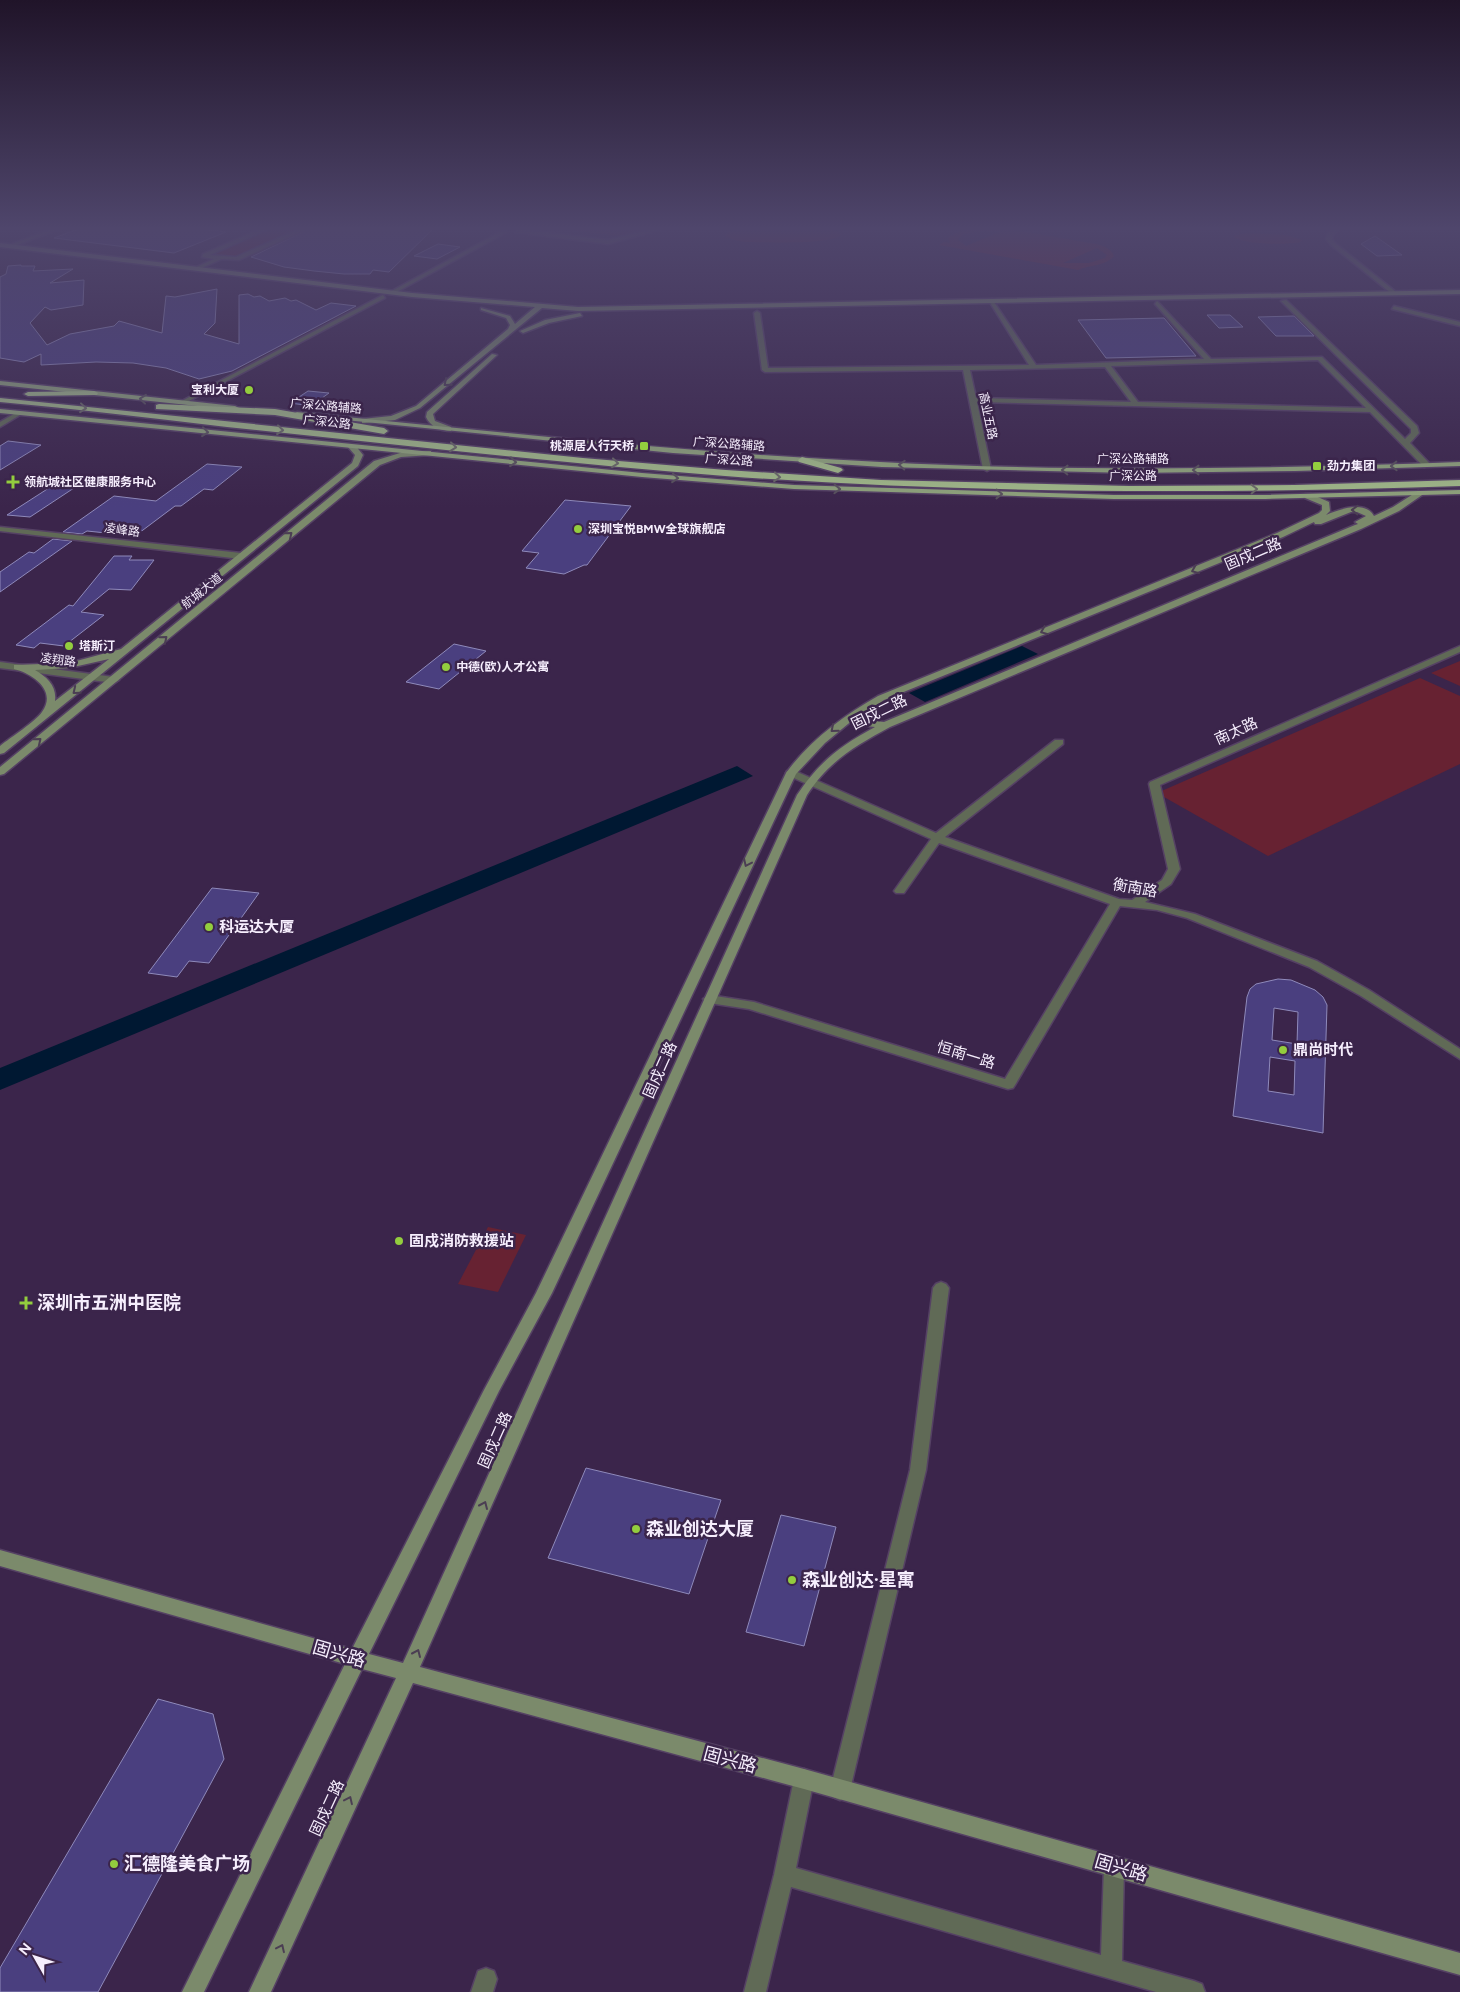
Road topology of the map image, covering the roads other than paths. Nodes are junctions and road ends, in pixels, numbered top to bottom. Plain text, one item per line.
1 (335, 322) edge
2 (511, 322) edge
3 (521, 322) edge
4 (534, 322) edge
5 (549, 322) edge
6 (758, 322) edge
7 (1005, 322) edge
8 (1174, 322) edge
9 (1305, 322) edge
10 (511, 330) junction
11 (523, 331) junction
12 (515, 337) dead end
13 (500, 350) dead end
14 (1209, 361) junction
15 (1106, 364) junction
16 (1034, 367) junction
17 (966, 368) junction
18 (0, 383) edge
19 (0, 392) edge
20 (94, 393) junction
21 (28, 394) junction
22 (0, 400) edge
23 (973, 400) junction
24 (181, 403) junction
25 (1136, 404) junction
26 (144, 407) junction
27 (1372, 410) junction
28 (0, 411) edge
29 (21, 412) junction
30 (275, 412) junction
31 (366, 421) junction
32 (223, 423) junction
33 (0, 425) edge
34 (448, 428) junction
35 (384, 431) junction
36 (272, 439) junction
37 (1406, 444) junction
38 (352, 447) junction
39 (430, 453) junction
40 (802, 460) junction
41 (1460, 464) edge
42 (1428, 465) junction
43 (988, 469) junction
44 (838, 470) junction
45 (1460, 473) edge
46 (752, 475) junction
47 (699, 480) junction
48 (1460, 484) edge
49 (325, 488) junction
50 (344, 490) junction
51 (1460, 492) edge
52 (1421, 493) junction
53 (1308, 496) junction
54 (0, 529) edge
55 (1280, 535) junction
56 (1313, 546) junction
57 (241, 556) junction
58 (138, 640) junction
59 (1460, 649) edge
60 (0, 665) edge
61 (17, 667) junction
62 (94, 677) junction
63 (114, 680) junction
64 (858, 711) junction
65 (45, 716) junction
66 (886, 725) junction
67 (1059, 742) dead end
68 (0, 751) edge
69 (0, 772) edge
70 (791, 773) junction
71 (810, 783) junction
72 (936, 838) junction
73 (900, 891) dead end
74 (1117, 902) junction
75 (1135, 904) junction
76 (709, 999) junction
77 (1460, 1055) edge
78 (941, 1288) dead end
79 (0, 1558) edge
80 (357, 1659) junction
81 (408, 1672) junction
82 (804, 1780) junction
83 (840, 1790) junction
84 (1114, 1866) junction
85 (784, 1875) junction
86 (1460, 1964) edge
87 (1111, 1968) junction
88 (193, 1992) edge
89 (260, 1992) edge
90 (755, 1992) edge
91 (1194, 1992) edge

1 - 24 street
2 - 10 main road
3 - 10 main road
4 - 11 main road
5 - 11 main road
6 - 17 street
7 - 16 street
8 - 14 street
9 - 37 street
10 -> 31 main road
11 - 12 main road
13 - 34 main road
14 - 15 street
14 - 27 street
15 - 16 street
15 - 25 street
16 - 17 street
17 - 23 street, 高业五路
18 - 20 main road, 广深公路辅路
19 - 21 highway, 广深公路
20 - 21 highway
24 -> 20 main road, 广深公路辅路
21 - 26 highway, 广深公路
22 -> 32 highway, 广深公路
23 - 25 street
23 - 43 street, 高业五路
24 - 30 main road, 广深公路辅路
25 - 27 street
26 - 30 highway
26 - 35 highway, 广深公路
27 - 37 street
28 - 29 main road
29 - 33 street
29 -> 36 main road
30 - 31 main road, 广深公路辅路
30 - 35 highway
31 - 34 main road, 广深公路辅路
32 - 36 highway
32 -> 46 highway, 广深公路
34 - 40 main road, 广深公路辅路
35 - 44 highway, 广深公路
36 - 38 main road
37 - 42 street
38 - 39 main road
38 - 49 main road, 航城大道
39 -> 47 main road
39 - 50 main road, 航城大道
43 -> 40 main road, 广深公路辅路
40 - 44 highway
41 - 42 main road, 广深公路辅路
42 -> 43 main road, 广深公路辅路
44 - 45 highway, 广深公路
46 - 47 highway
46 -> 48 highway, 广深公路
47 -> 53 main road
49 - 50 main road
49 - 57 main road, 航城大道
63 -> 50 main road, 航城大道
51 - 52 main road
52 - 53 main road
52 - 56 main road, 固戍二路
53 - 55 main road, 固戍二路
54 - 57 street, 凌峰路
56 -> 55 main road
55 -> 64 main road, 固戍二路
56 - 66 main road, 固戍二路
57 - 58 main road, 航城大道
58 - 61 main road
58 - 62 main road, 航城大道
59 - 75 street, 南太路
60 - 61 street, 凌翔路
61 - 62 street, 凌翔路
61 - 65 main road
62 - 63 street, 凌翔路
62 -> 65 main road, 航城大道
69 -> 63 main road, 航城大道
64 - 66 main road
64 -> 70 main road, 固戍二路
65 - 68 main road, 航城大道
66 - 71 main road, 固戍二路
67 - 72 street
70 - 71 street, 衡南路
70 -> 80 main road, 固戍二路
71 - 72 street, 衡南路
71 - 76 main road, 固戍二路
72 - 73 street
72 - 74 street, 衡南路
74 - 75 street, 衡南路
74 - 76 street, 恒南一路
75 - 77 street, 衡南路
81 -> 76 main road, 固戍二路
78 - 83 street
79 - 80 main road, 固兴路
80 - 81 main road, 固兴路
80 - 88 main road, 固戍二路
81 - 82 main road, 固兴路
89 -> 81 main road, 固戍二路
82 - 83 main road, 固兴路
82 - 85 street
83 - 84 main road, 固兴路
84 - 86 main road, 固兴路
84 - 87 street
85 - 87 street
85 - 90 street
87 - 91 street

